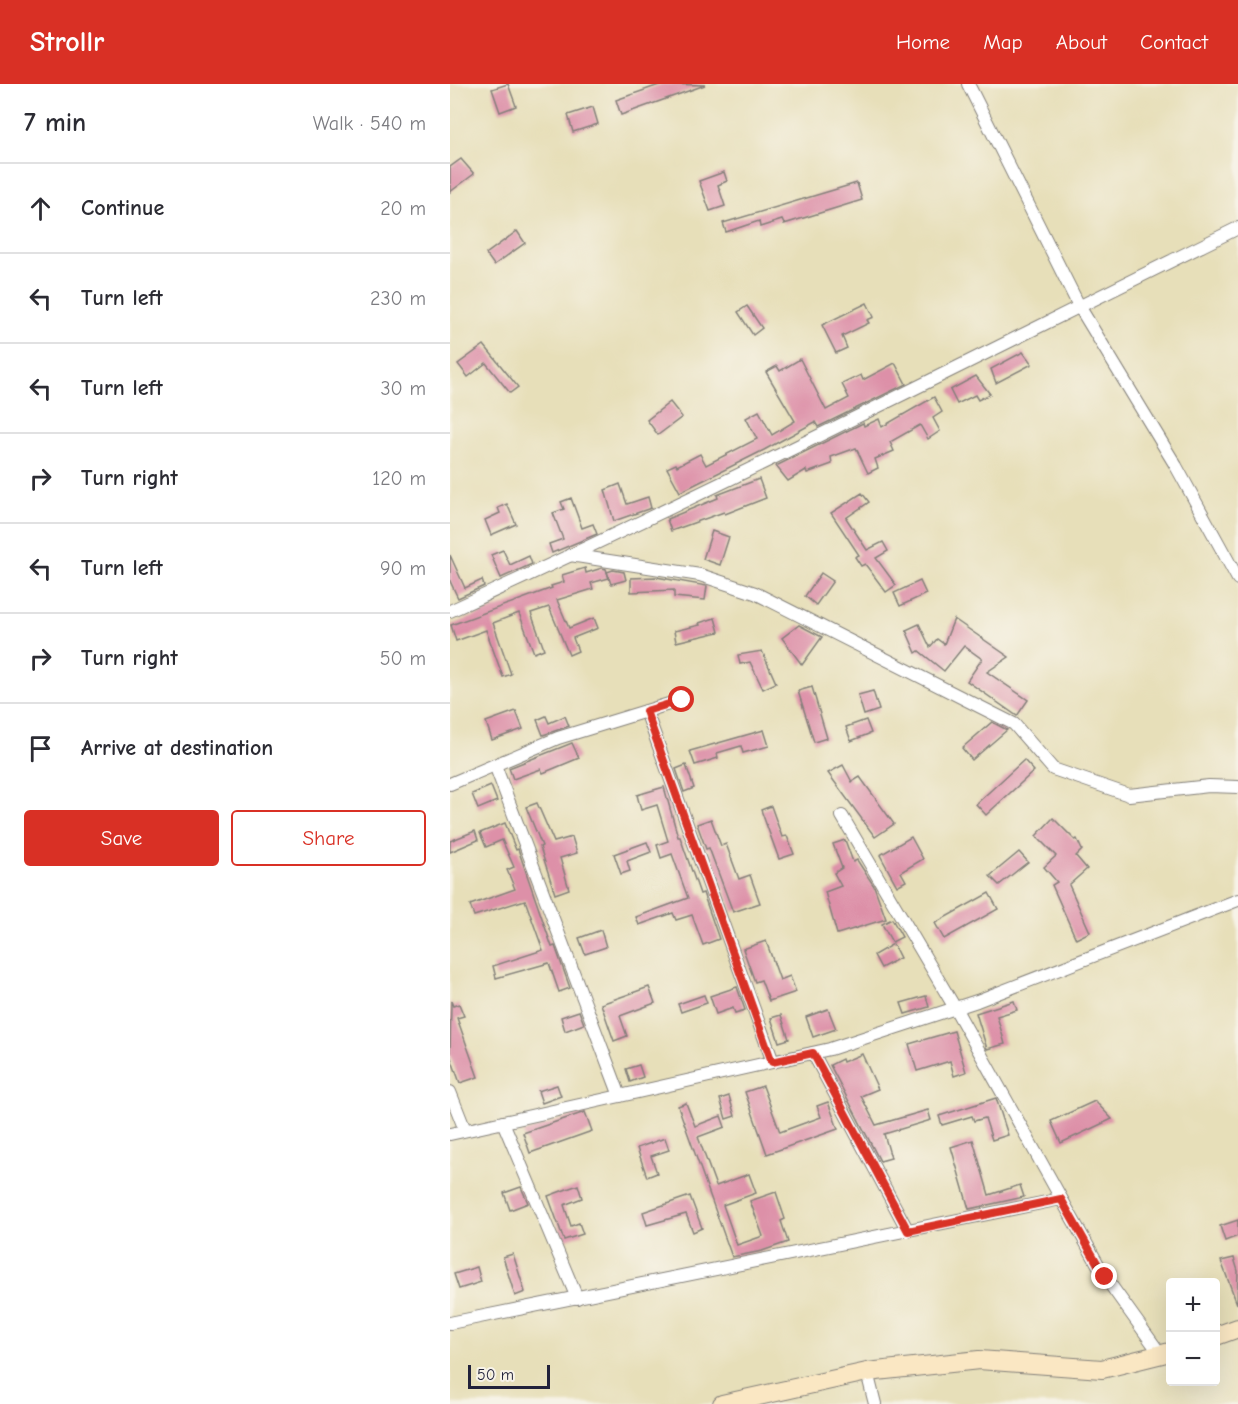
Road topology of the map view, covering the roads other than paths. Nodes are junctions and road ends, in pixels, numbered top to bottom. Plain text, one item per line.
1 (968, 84) edge
2 (1238, 228) edge
3 (1079, 306) junction
4 (570, 555) junction
5 (1238, 579) edge
6 (450, 611) edge
7 (682, 700) dead end
8 (646, 711) junction
9 (495, 765) junction
10 (450, 784) edge
11 (1238, 787) edge
12 (842, 816) dead end
13 (1238, 900) edge
14 (955, 1008) junction
15 (813, 1053) junction
16 (772, 1062) junction
17 (450, 1092) edge
18 (620, 1096) junction
19 (503, 1122) junction
20 (465, 1130) junction
21 (450, 1134) edge
22 (1061, 1199) junction
23 (908, 1231) junction
24 (577, 1298) junction
25 (450, 1323) edge
26 (1238, 1328) edge
27 (1220, 1333) edge
28 (1166, 1353) edge
29 (867, 1372) junction
30 (722, 1404) edge
31 (875, 1404) edge

1 - 3 street
2 - 3 street
3 - 4 street
3 - 5 street
4 - 6 street
4 - 11 street
7 - 8 street
8 - 9 street
8 - 16 street
9 - 10 street
9 - 18 street
12 - 14 street
13 - 14 street
14 - 15 street
14 - 22 street
15 - 16 street
15 - 23 street
16 - 18 street
17 - 20 street
18 - 19 street
19 - 20 street
19 - 24 street
20 - 21 street
22 - 23 street
22 - 28 street
23 - 24 street
24 - 25 street
26 - 27 main road
28 - 29 main road
29 - 30 main road
29 - 31 street

